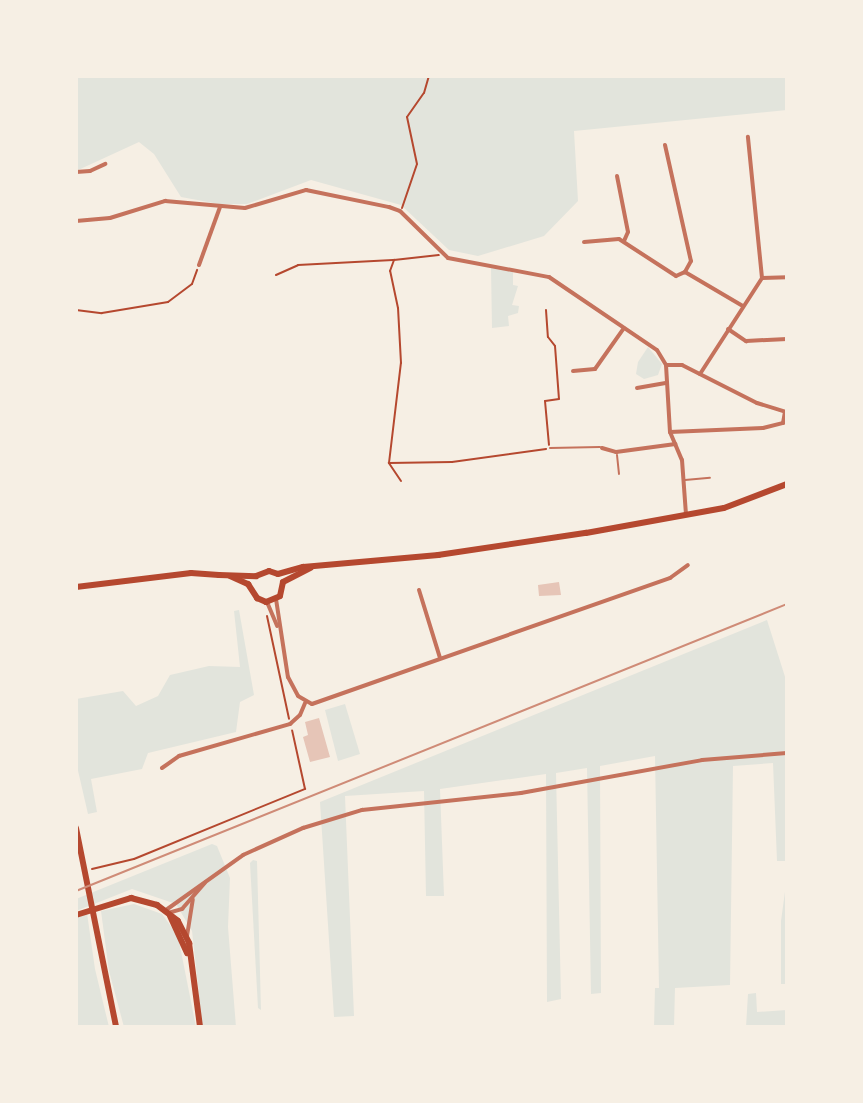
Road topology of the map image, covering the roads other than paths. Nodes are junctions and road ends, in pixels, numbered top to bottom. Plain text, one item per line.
1 (748, 137) dead end
2 (665, 145) dead end
3 (105, 164) dead end
4 (76, 172) edge
5 (617, 176) dead end
6 (220, 207) junction
7 (76, 221) edge
8 (624, 241) junction
9 (584, 242) dead end
10 (199, 265) road end
11 (685, 272) junction
12 (787, 277) edge
13 (762, 278) junction
14 (743, 306) junction
15 (624, 328) junction
16 (728, 329) junction
17 (787, 339) edge
18 (666, 365) junction
19 (573, 371) dead end
20 (700, 374) junction
21 (667, 383) junction
22 (637, 388) dead end
23 (786, 412) edge
24 (670, 432) junction
25 (675, 444) junction
26 (550, 448) road end
27 (602, 448) joint
28 (616, 452) junction
29 (619, 474) dead end
30 (710, 478) dead end
31 (683, 480) junction
32 (787, 484) edge
33 (686, 516) junction
34 (318, 565) junction
35 (688, 565) dead end
36 (278, 574) junction
37 (219, 575) junction
38 (256, 576) junction
39 (283, 582) junction
40 (76, 587) edge
41 (252, 587) junction
42 (419, 590) dead end
43 (276, 599) junction
44 (267, 602) junction
45 (278, 628) junction
46 (440, 658) junction
47 (305, 703) junction
48 (787, 753) edge
49 (162, 768) dead end
50 (76, 828) edge
51 (207, 881) junction
52 (194, 897) junction
53 (167, 912) junction
54 (76, 915) edge
55 (187, 936) junction
56 (189, 957) junction
57 (116, 1027) edge
58 (200, 1027) edge

1 - 13 street
2 - 11 street
3 - 4 street
5 - 8 street
6 - 7 street
6 - 10 street
6 - 15 street
8 - 9 street
8 - 11 street
11 - 14 street
12 - 13 street
13 - 14 street
14 - 16 street
15 - 18 street
15 - 19 street
16 - 17 street
16 - 20 street
18 - 20 street
18 - 21 street
20 - 23 street
21 - 22 street
21 - 24 street
23 - 24 street
24 - 25 street
25 - 28 street
25 - 31 street
26 - 27 lane
27 - 28 street
28 - 29 lane
30 - 31 lane
31 - 33 street
32 - 33 main road
33 - 34 main road
34 - 36 main road
34 - 39 main road
35 - 46 street
36 - 38 main road
36 - 39 main road
37 - 38 main road
37 - 40 main road
37 - 41 main road
38 - 41 main road
39 - 43 main road
41 - 44 main road
42 - 46 street
43 - 44 main road
43 - 45 street
44 - 45 street
45 - 47 street
46 - 47 street
47 - 49 street
48 - 51 street
50 - 57 main road
51 - 52 street
51 - 53 street
52 - 53 street
52 - 55 street
53 - 54 main road
53 - 55 main road
53 - 56 main road
55 - 56 main road
56 - 58 main road

